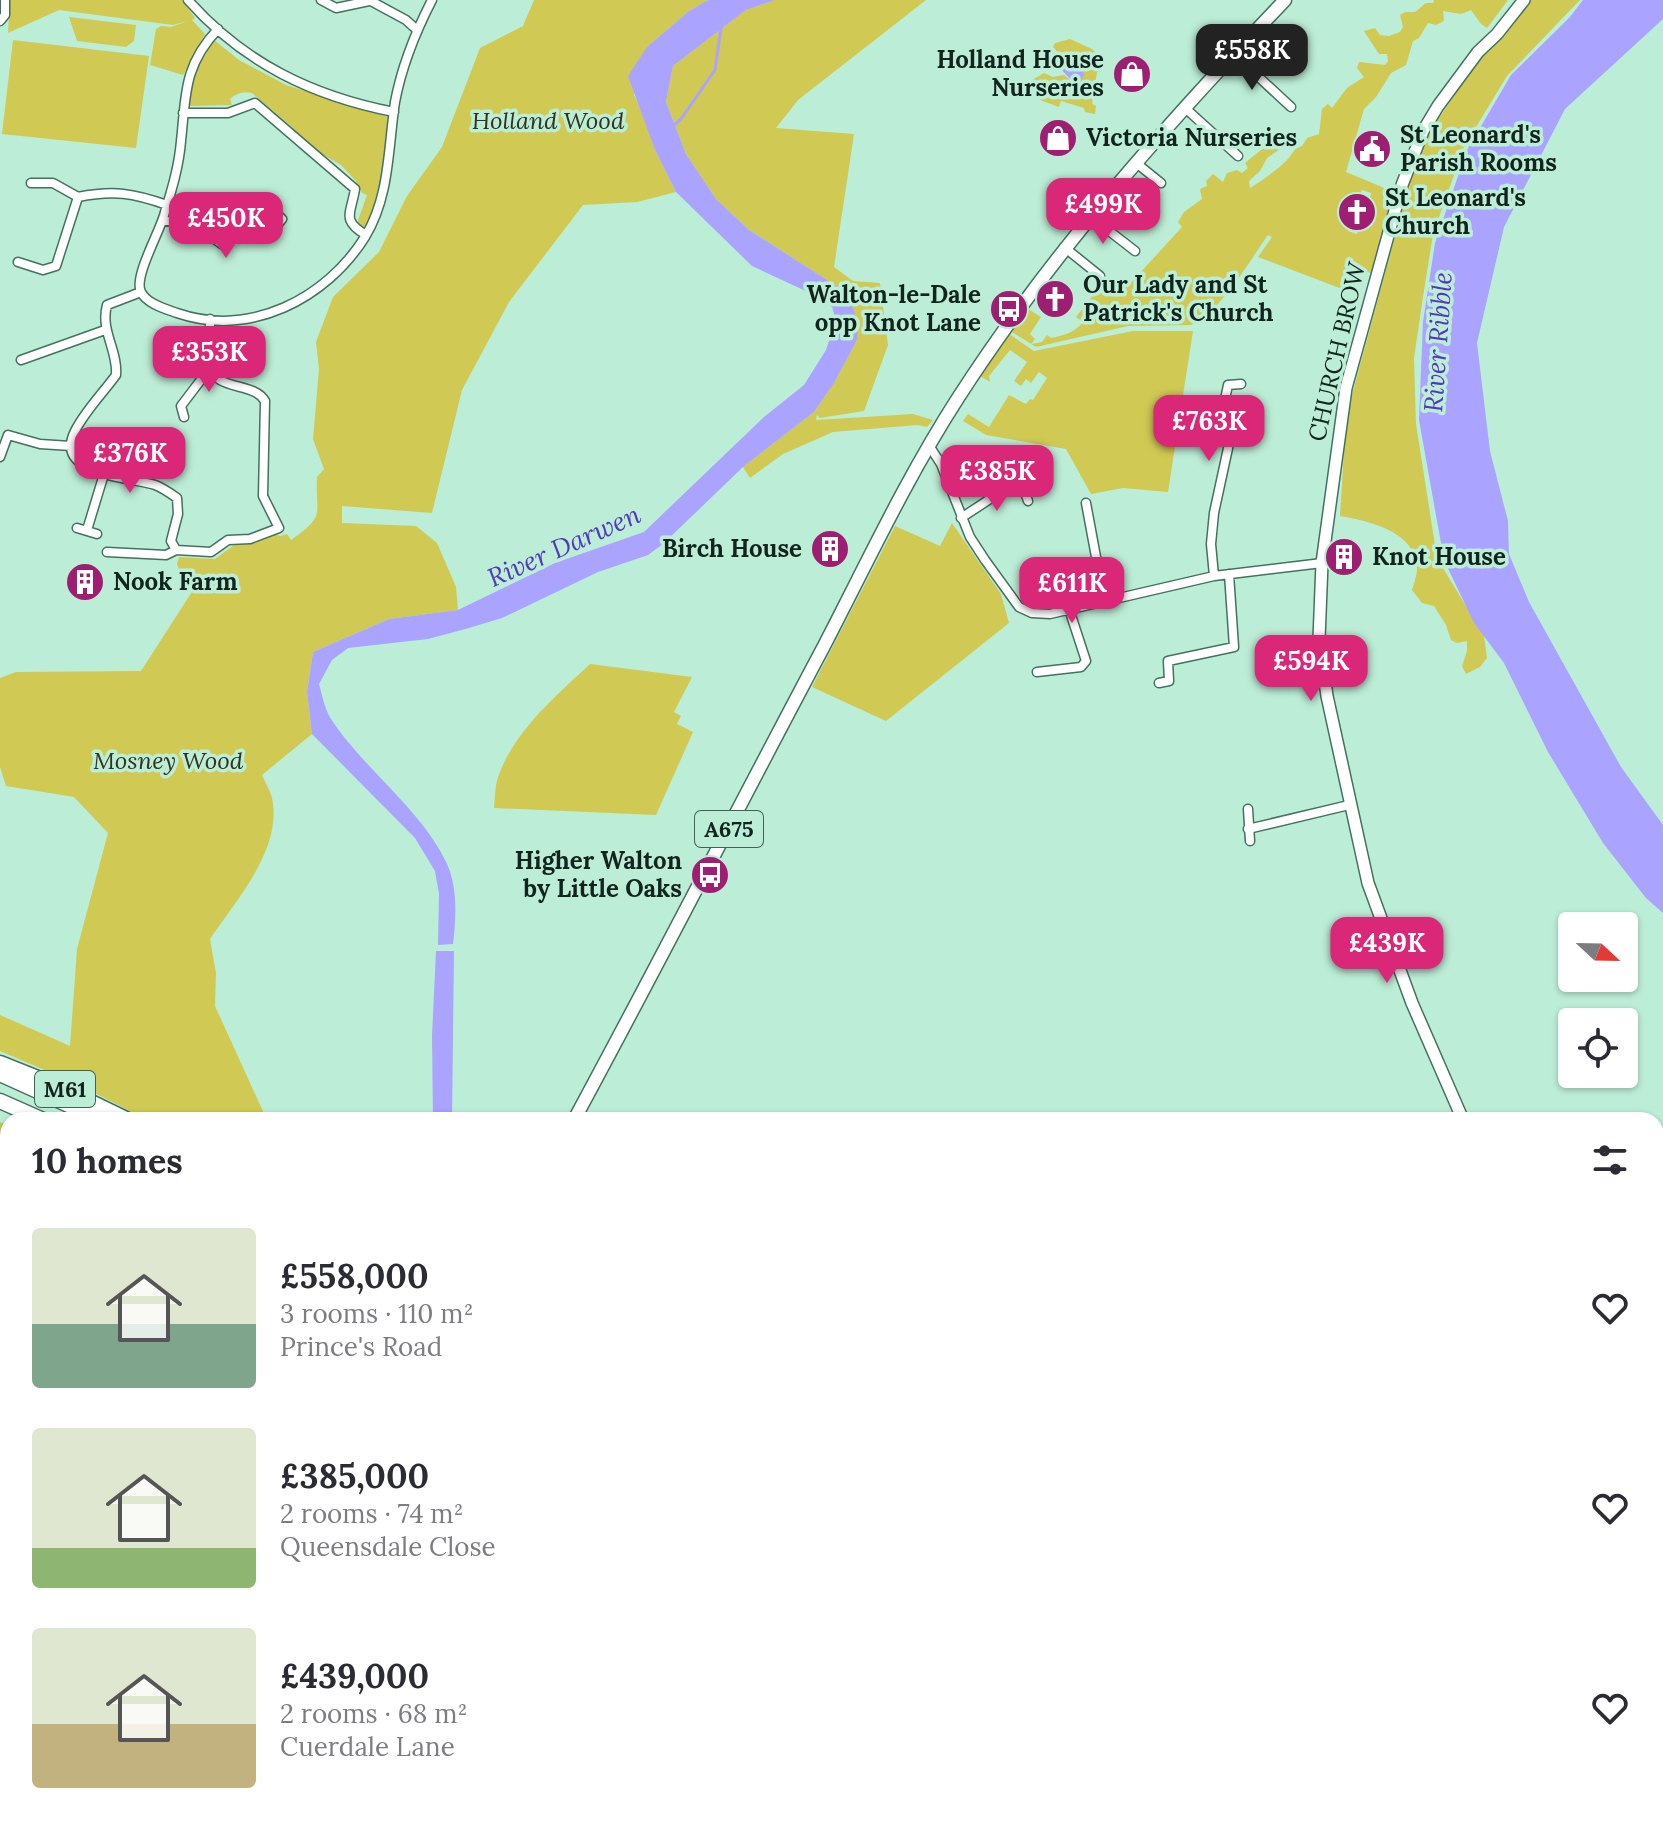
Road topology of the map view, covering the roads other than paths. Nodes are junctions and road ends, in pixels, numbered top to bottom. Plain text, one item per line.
1 (5, 0) edge
2 (188, 0) edge
3 (321, 0) edge
4 (369, 0) edge
5 (432, 0) edge
6 (1285, 0) edge
7 (1524, 0) edge
8 (0, 21) edge
9 (218, 29) junction
10 (417, 30) junction
11 (1210, 32) dead end
12 (1234, 54) junction
13 (1184, 107) junction
14 (1291, 107) dead end
15 (394, 112) junction
16 (183, 113) junction
17 (1238, 156) dead end
18 (1135, 162) junction
19 (31, 183) dead end
20 (1161, 183) dead end
21 (78, 197) junction
22 (167, 205) junction
23 (247, 215) dead end
24 (1090, 216) junction
25 (164, 220) junction
26 (366, 235) junction
27 (1064, 247) junction
28 (1135, 251) dead end
29 (18, 262) dead end
30 (1100, 276) dead end
31 (141, 292) junction
32 (210, 319) junction
33 (105, 330) junction
34 (21, 360) dead end
35 (210, 368) junction
36 (1241, 384) dead end
37 (184, 417) dead end
38 (71, 446) junction
39 (930, 447) junction
40 (0, 457) edge
41 (104, 474) junction
42 (1037, 485) dead end
43 (1023, 487) junction
44 (1028, 501) dead end
45 (1086, 503) dead end
46 (961, 518) junction
47 (77, 528) dead end
48 (87, 530) junction
49 (97, 534) dead end
50 (176, 550) junction
51 (107, 552) dead end
52 (1322, 563) junction
53 (1229, 574) junction
54 (1214, 576) junction
55 (1104, 600) junction
56 (1069, 609) junction
57 (1037, 672) dead end
58 (1159, 683) dead end
59 (1349, 805) junction
60 (1248, 809) dead end
61 (1248, 829) junction
62 (1250, 841) dead end
63 (0, 1063) edge
64 (0, 1074) edge
65 (0, 1101) edge
66 (25, 1112) edge
67 (84, 1112) edge
68 (112, 1112) edge
69 (578, 1112) edge
70 (1460, 1112) edge

1 - 8 street
2 - 9 street
3 - 4 street
4 - 10 street
5 - 10 street
6 - 12 main road, A675
7 - 52 main road, CHURCH BROW
9 - 15 street
9 - 16 street
10 - 15 street
11 - 12 street
12 - 13 main road, A675
12 - 14 street
13 - 17 street
13 - 18 main road, A675
15 - 26 street
16 - 22 street
16 - 26 street
18 - 20 street
18 - 24 main road, A675
19 - 21 street
21 - 22 street
21 - 29 street
22 - 25 street
23 - 25 street
24 - 27 main road, A675
24 - 28 street
25 - 31 street
26 - 32 street
27 - 30 street
27 - 39 main road, A675
31 - 32 street
31 - 33 street
32 - 35 street
33 - 34 street
33 - 38 street
35 - 37 street
35 - 50 street
36 - 54 street
38 - 40 street
38 - 41 street
39 - 46 street
39 - 69 main road, A675
41 - 48 street
41 - 50 street
42 - 43 street
43 - 44 street
43 - 46 street
45 - 55 street
46 - 56 street
47 - 48 street
48 - 49 street
50 - 51 street
52 - 53 street
52 - 59 main road, CHURCH BROW
53 - 54 street
53 - 58 street
54 - 55 street
55 - 56 street
56 - 57 street
59 - 61 street
59 - 70 main road, CHURCH BROW
60 - 61 street
61 - 62 street
63 - 68 highway, M61
64 - 67 highway
65 - 66 highway

